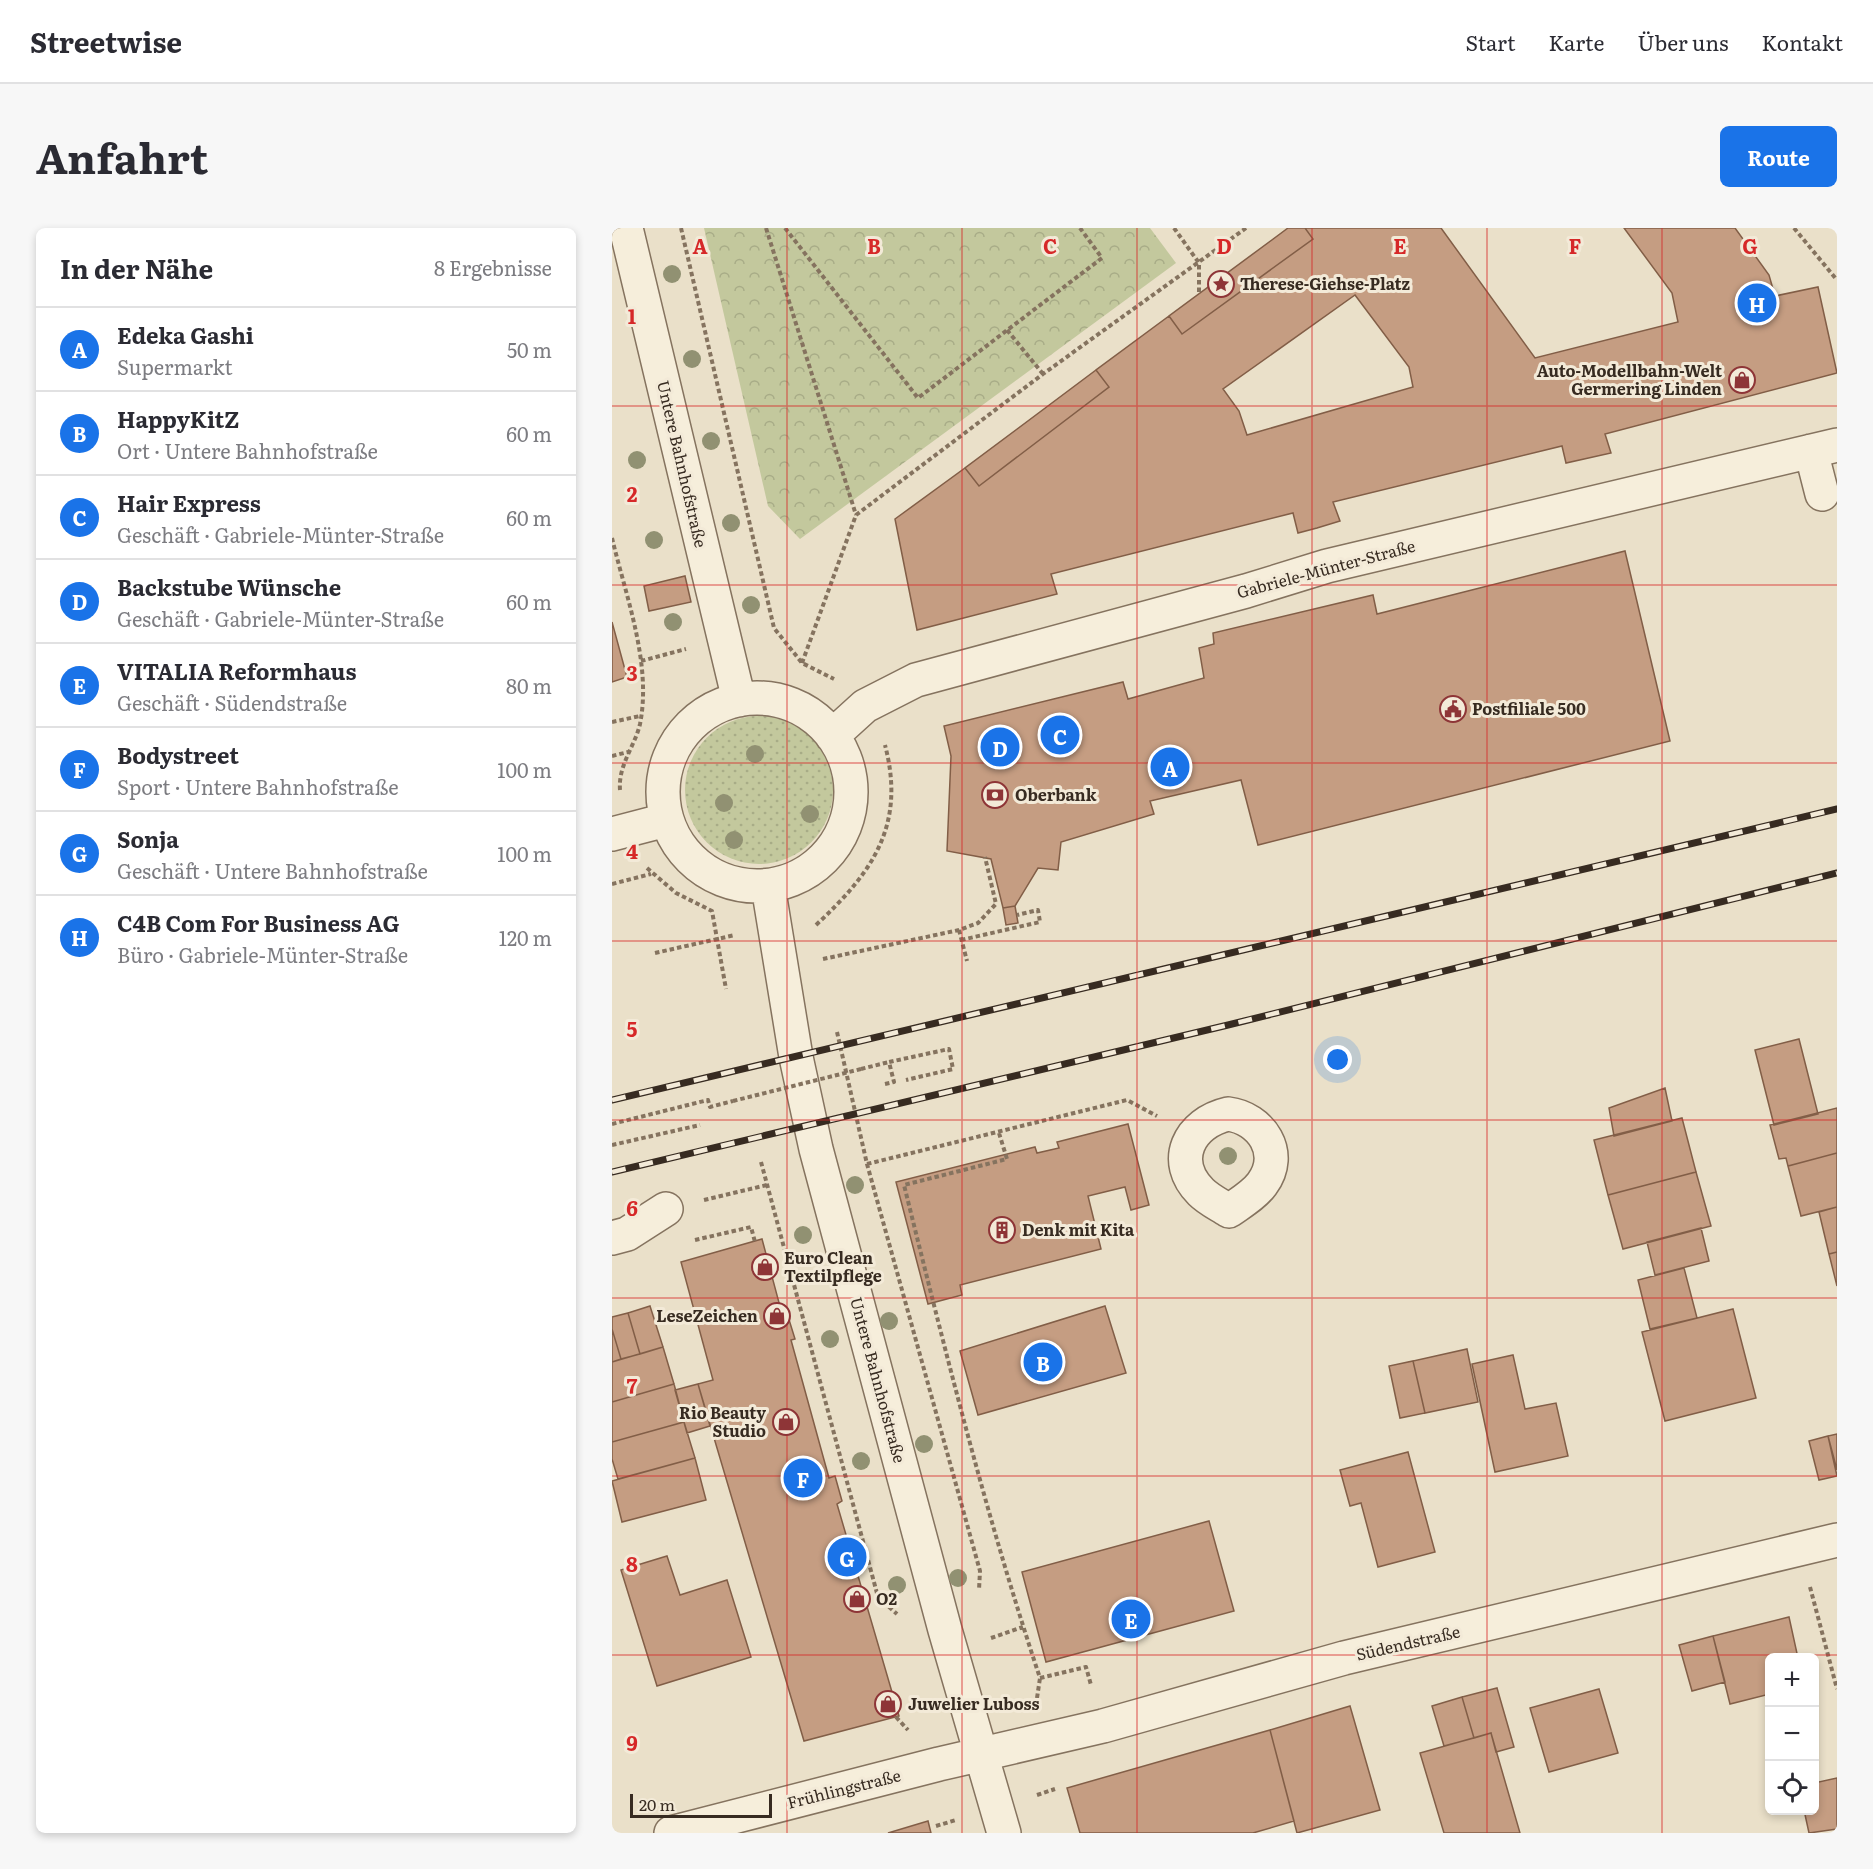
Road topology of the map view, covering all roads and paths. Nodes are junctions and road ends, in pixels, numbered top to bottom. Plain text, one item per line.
1 (681, 228) edge
2 (766, 228) edge
3 (786, 228) edge
4 (1080, 228) edge
5 (1174, 228) edge
6 (1246, 228) edge
7 (1794, 228) edge
8 (622, 235) edge
9 (1199, 263) junction
10 (1837, 280) edge
11 (1199, 294) dead end
12 (1007, 330) junction
13 (1043, 374) junction
14 (1824, 448) edge
15 (1822, 494) dead end
16 (856, 515) junction
17 (612, 538) edge
18 (691, 648) dead end
19 (641, 661) junction
20 (802, 663) junction
21 (838, 682) dead end
22 (739, 700) junction
23 (640, 716) junction
24 (612, 722) edge
25 (883, 734) dead end
26 (832, 736) junction
27 (628, 752) junction
28 (612, 756) edge
29 (620, 790) dead end
30 (666, 820) junction
31 (612, 834) edge
32 (985, 857) dead end
33 (612, 884) edge
34 (768, 886) junction
35 (1017, 915) dead end
36 (816, 925) dead end
37 (959, 930) junction
38 (717, 938) junction
39 (961, 940) junction
40 (655, 953) dead end
41 (822, 960) dead end
42 (967, 961) dead end
43 (726, 989) dead end
44 (836, 1024) dead end
45 (890, 1062) junction
46 (906, 1080) dead end
47 (885, 1084) dead end
48 (1127, 1100) dead end
49 (612, 1124) edge
50 (700, 1125) dead end
51 (999, 1133) junction
52 (612, 1144) edge
53 (762, 1162) dead end
54 (867, 1164) junction
55 (767, 1185) junction
56 (735, 1193) dead end
57 (666, 1209) dead end
58 (612, 1238) edge
59 (1837, 1540) edge
60 (1800, 1549) junction
61 (979, 1591) dead end
62 (878, 1597) dead end
63 (1023, 1627) junction
64 (992, 1638) dead end
65 (1040, 1677) junction
66 (1837, 1689) edge
67 (1092, 1692) dead end
68 (1036, 1698) dead end
69 (896, 1717) dead end
70 (909, 1731) dead end
71 (981, 1753) junction
72 (1055, 1789) dead end
73 (1031, 1797) dead end
74 (967, 1816) dead end
75 (936, 1826) dead end
76 (671, 1833) edge
77 (1004, 1833) edge

1 - 20 path
2 - 16 path
3 - 12 path
4 - 12 path
5 - 9 path
6 - 9 path
7 - 10 path
8 - 22 street, Untere Bahnhofstraße
9 - 11 path
9 - 13 path
12 - 13 path
13 - 16 path
14 - 15 street
14 - 26 street, Gabriele-Münter-Straße
16 - 20 path
17 - 19 path
18 - 19 path
19 - 23 path
20 - 21 path
22 - 26 street
22 - 30 street
23 - 24 path
23 - 27 path
25 - 36 path
26 - 34 street
27 - 28 path
27 - 29 path
30 - 31 street
30 - 34 street
32 - 37 path
33 - 38 path
34 - 71 street, Untere Bahnhofstraße
35 - 39 path
37 - 39 path
37 - 41 path
38 - 40 path
38 - 43 path
39 - 42 path
44 - 54 path
45 - 46 path
45 - 47 path
45 - 49 path, bridge
48 - 51 path
50 - 52 path
51 - 54 path
51 - 63 path
53 - 55 path
54 - 61 path
55 - 56 path
55 - 62 path
57 - 58 street
59 - 60 street, Südendstraße
60 - 66 path
60 - 71 street, Südendstraße
63 - 64 path
63 - 65 path
65 - 67 path
65 - 68 path
69 - 70 path
71 - 76 street, Frühlingstraße
71 - 77 street, Untere Bahnhofstraße
72 - 73 path
74 - 75 path

